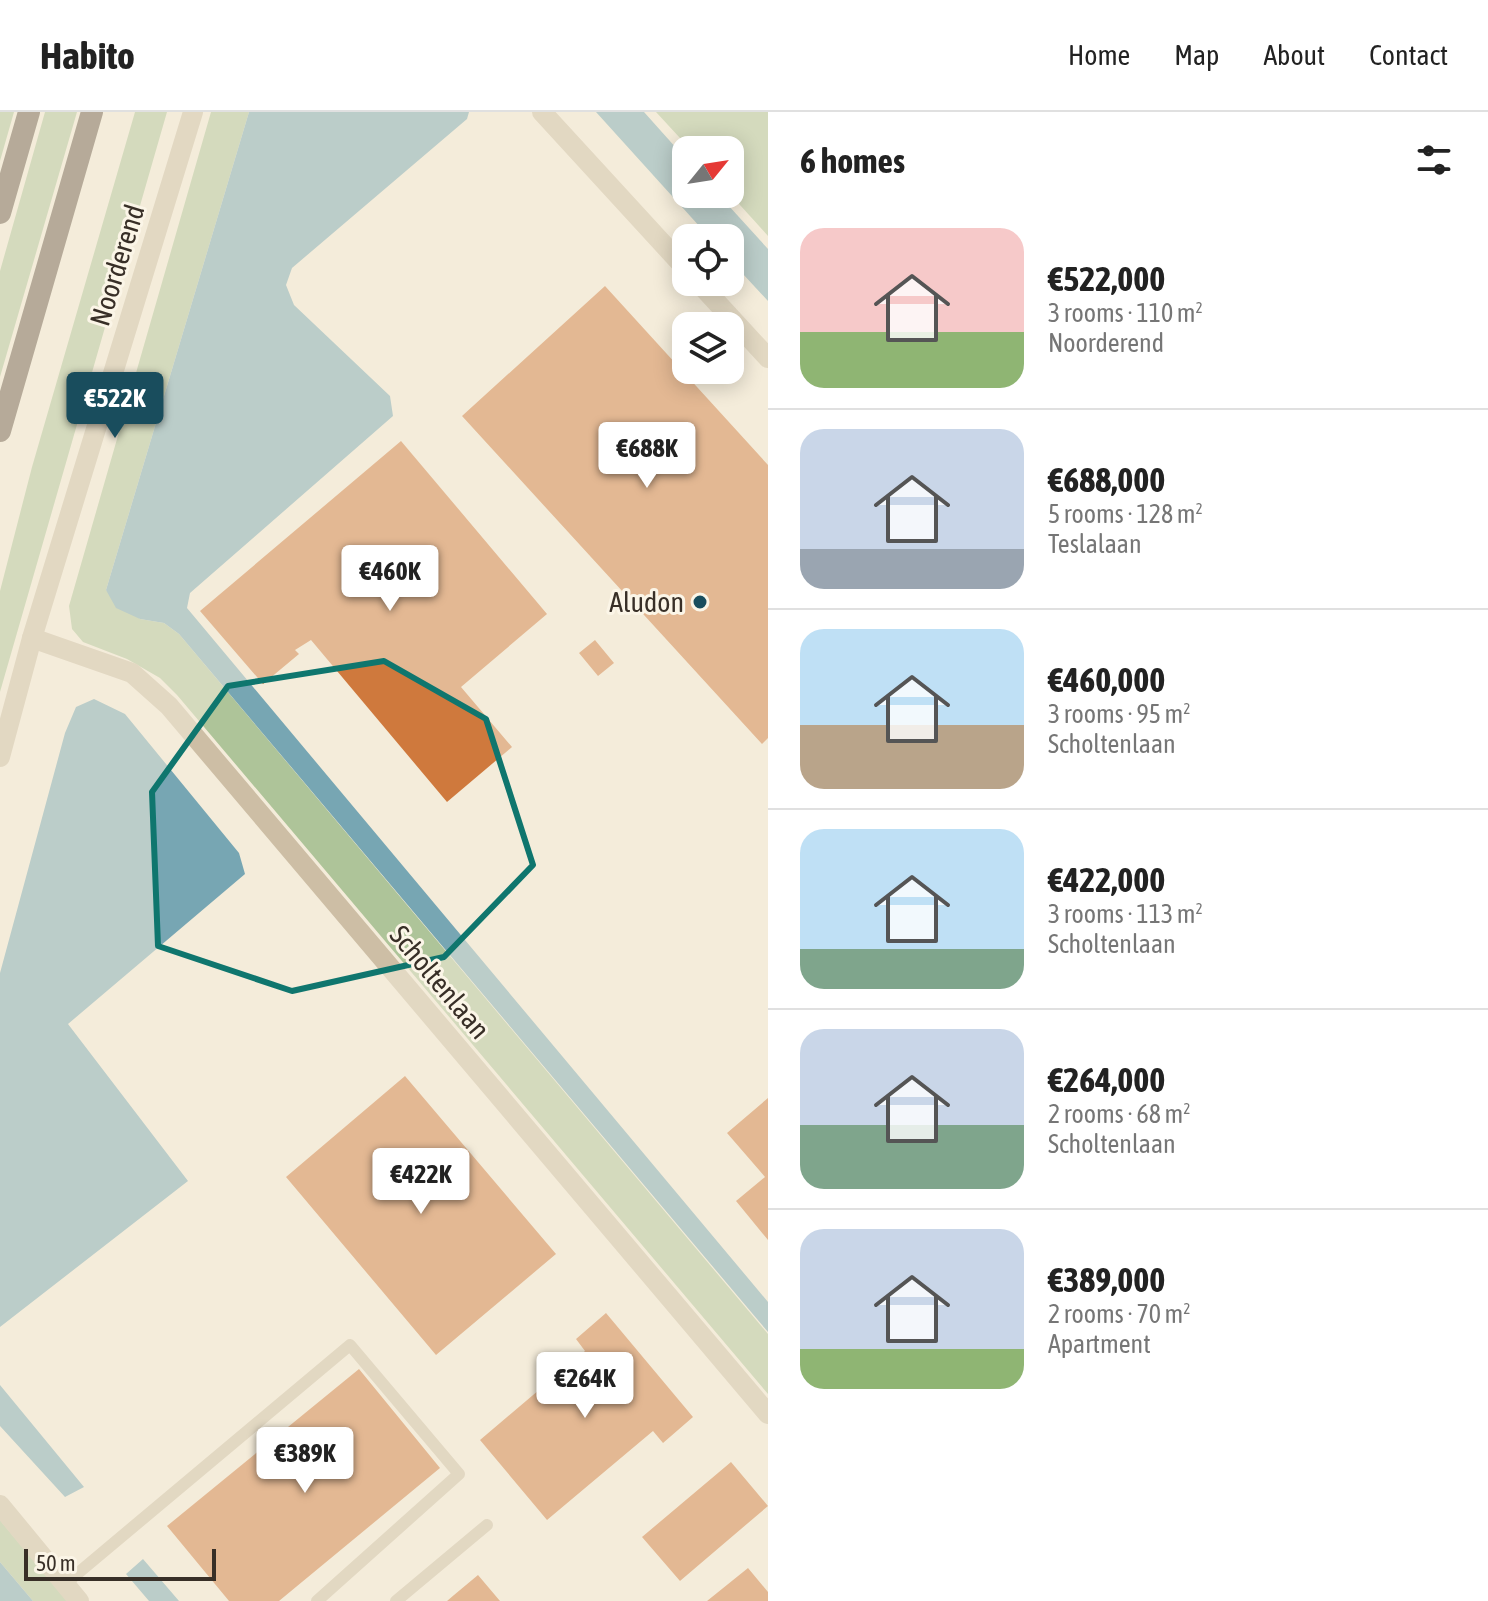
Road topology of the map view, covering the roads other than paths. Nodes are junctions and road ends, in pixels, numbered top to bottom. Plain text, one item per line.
1 (29, 112) edge
2 (92, 112) edge
3 (193, 112) edge
4 (542, 112) edge
5 (0, 213) edge
6 (672, 254) edge
7 (711, 296) edge
8 (768, 358) edge
9 (0, 431) edge
10 (32, 638) junction
11 (0, 757) edge
12 (768, 1414) edge
13 (0, 1505) edge
14 (487, 1525) dead end
15 (65, 1584) junction
16 (79, 1601) edge
17 (317, 1601) edge
18 (396, 1601) edge

1 - 5 highway
2 - 9 highway
3 - 10 street, Noorderend
4 - 6 street
7 - 8 street
10 - 11 street, Noorderend
10 - 12 street, Scholtenlaan
13 - 15 street
14 - 18 lane
15 - 16 street
15 - 17 lane

